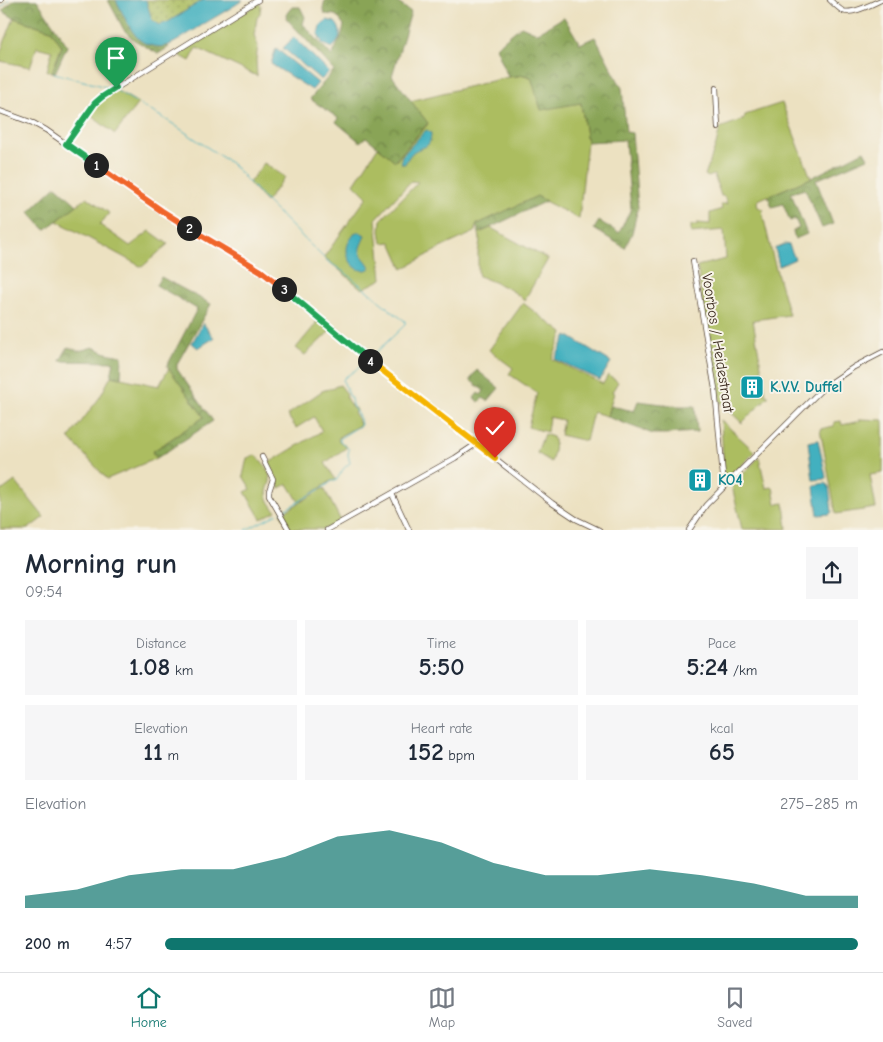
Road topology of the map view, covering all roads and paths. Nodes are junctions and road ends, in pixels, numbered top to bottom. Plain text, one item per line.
1 (258, 0) edge
2 (830, 0) edge
3 (881, 0) edge
4 (716, 88) dead end
5 (0, 111) edge
6 (718, 128) dead end
7 (66, 144) junction
8 (693, 261) dead end
9 (883, 352) edge
10 (476, 444) junction
11 (262, 457) dead end
12 (724, 487) junction
13 (392, 494) junction
14 (588, 527) edge
15 (289, 530) edge
16 (327, 530) edge
17 (409, 530) edge
18 (599, 530) edge
19 (689, 530) edge

1 - 7 street
2 - 3 street
4 - 6 street
5 - 7 street
7 - 10 street
8 - 12 street, Voorbos / Heidestraat
9 - 12 street
10 - 13 street
10 - 14 street
11 - 15 street
12 - 19 street
13 - 16 street
13 - 17 street
14 - 18 street

